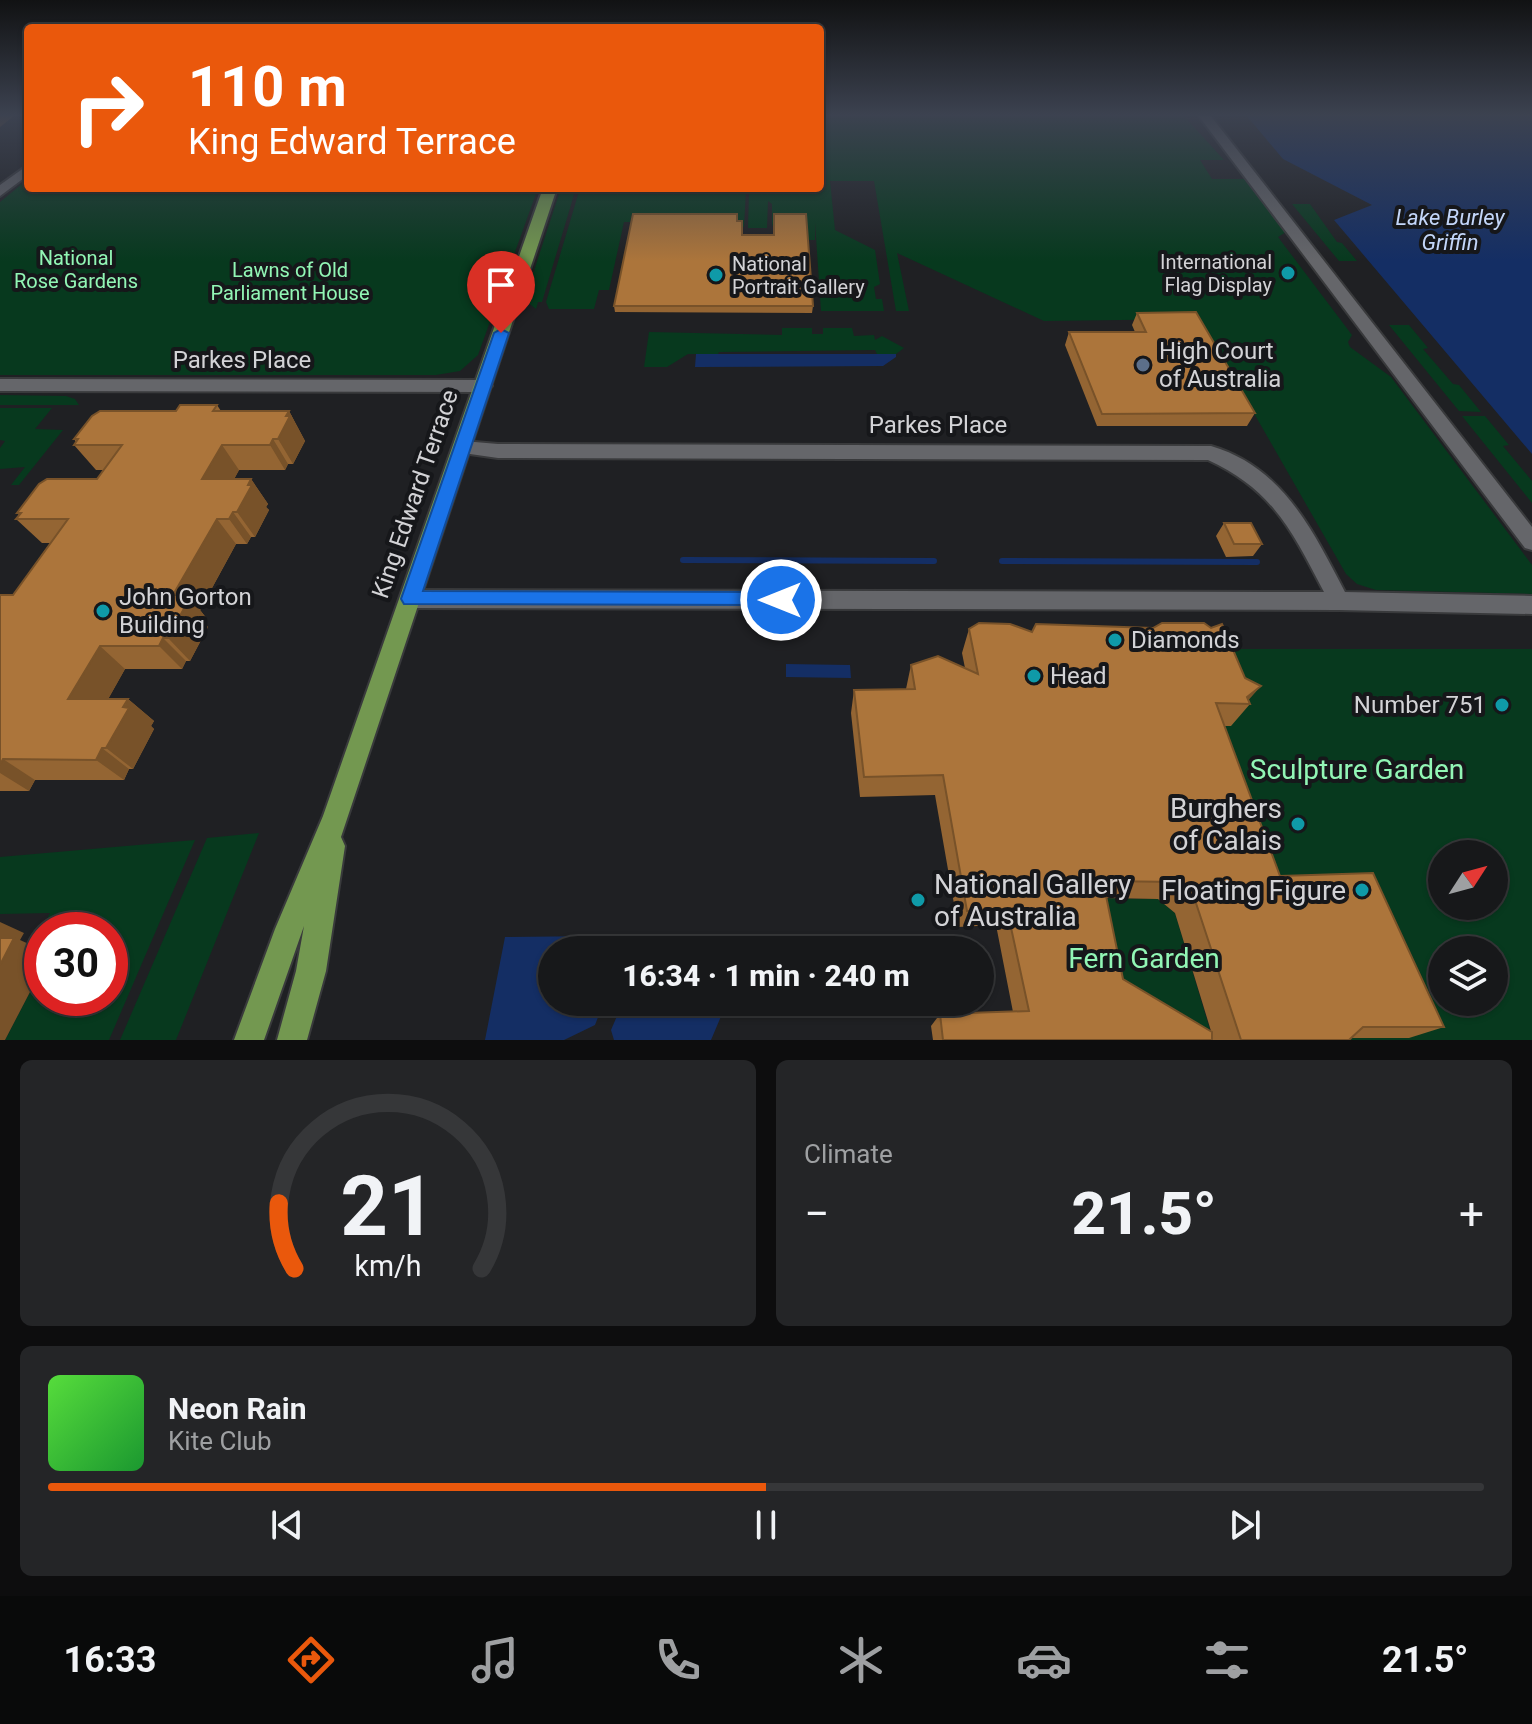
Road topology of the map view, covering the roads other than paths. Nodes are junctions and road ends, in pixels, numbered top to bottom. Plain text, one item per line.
1 (1241, 164) edge
2 (24, 172) edge
3 (3, 188) edge
4 (549, 192) edge
5 (0, 385) edge
6 (483, 386) junction
7 (463, 447) junction
8 (498, 451) junction
9 (455, 468) junction
10 (1532, 542) edge
11 (411, 599) junction
12 (1339, 601) junction
13 (1532, 605) edge
14 (336, 818) junction
15 (249, 1040) edge
16 (292, 1040) edge

1 - 10 street
2 - 3 street
4 - 6 main road, King Edward Terrace
5 - 6 street, Parkes Place
6 - 7 main road, King Edward Terrace
7 - 8 street, Parkes Place
7 - 9 main road, King Edward Terrace
8 - 9 street
8 - 12 street, Parkes Place
9 - 11 main road, King Edward Terrace
11 - 12 street
11 - 14 main road, King Edward Terrace
12 - 13 street
14 - 15 main road, King Edward Terrace
14 - 16 main road, King Edward Terrace

